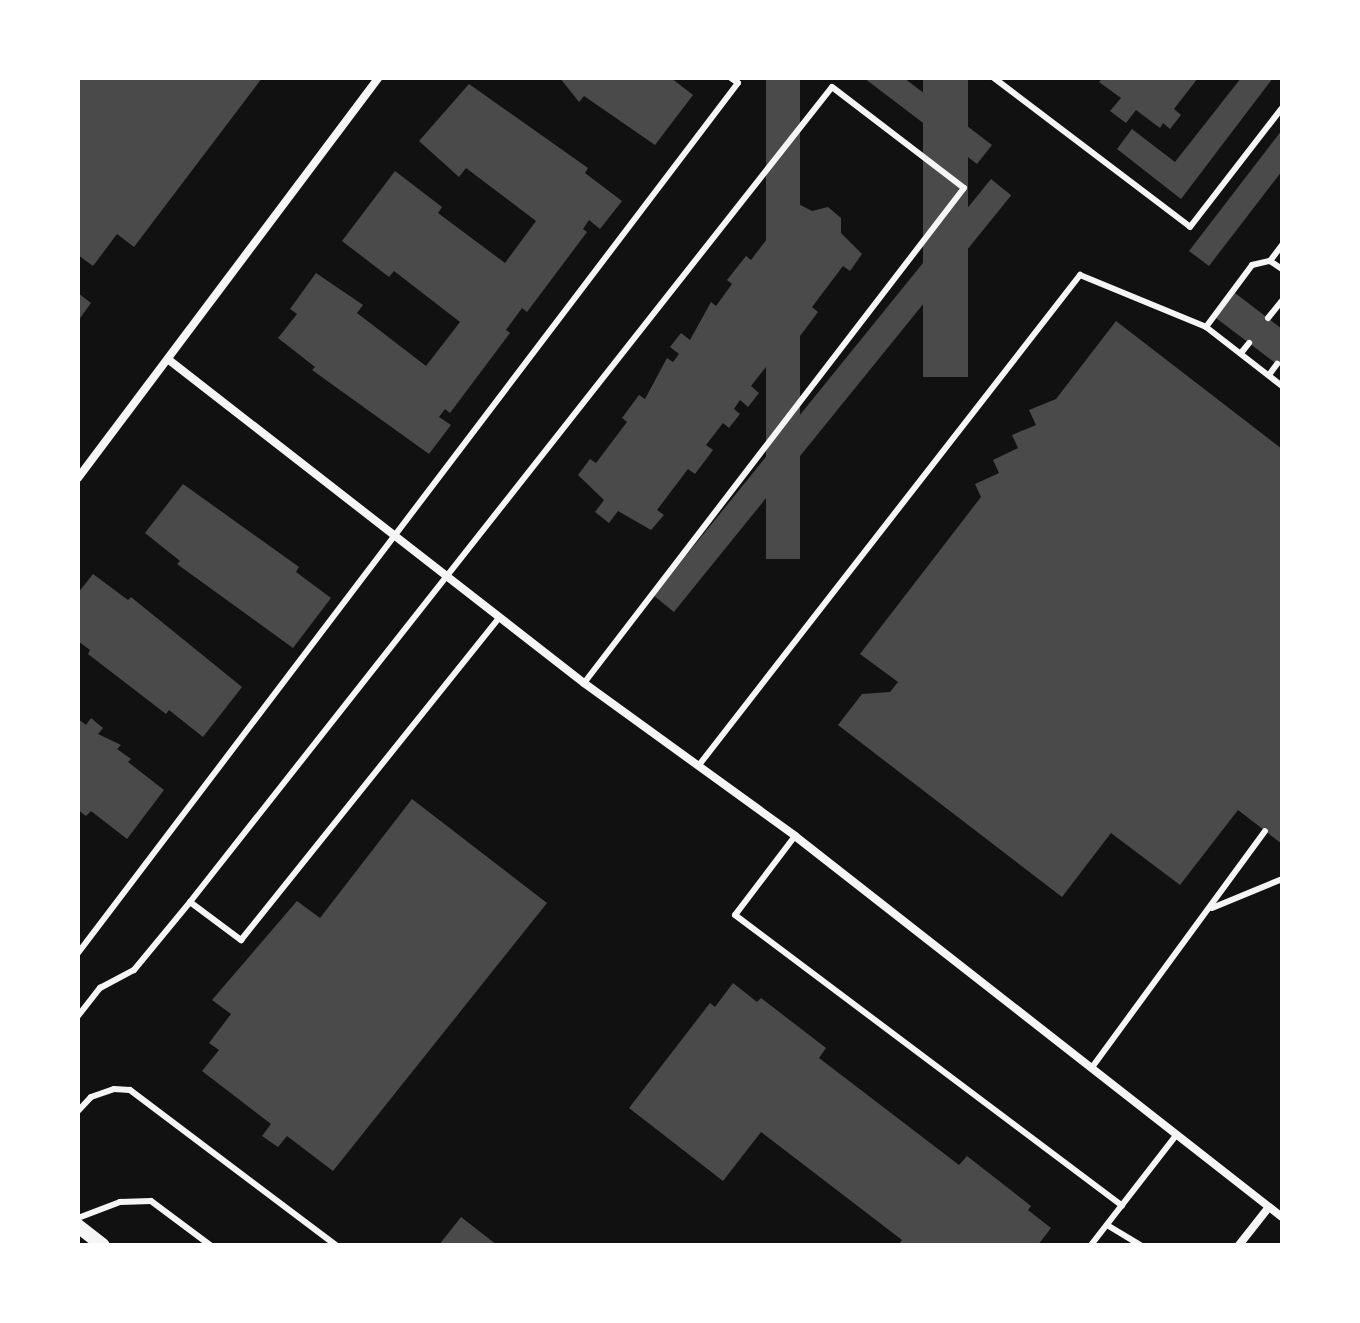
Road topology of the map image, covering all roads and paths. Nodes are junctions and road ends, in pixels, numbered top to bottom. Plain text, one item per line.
1 (378, 78) edge
2 (731, 78) edge
3 (994, 78) edge
4 (1282, 108) edge
5 (1282, 245) edge
6 (1270, 261) junction
7 (1282, 269) edge
8 (1282, 301) edge
9 (1268, 318) dead end
10 (1206, 327) junction
11 (1249, 343) dead end
12 (1241, 353) junction
13 (169, 360) junction
14 (1277, 364) dead end
15 (1269, 375) junction
16 (1282, 386) edge
17 (78, 478) edge
18 (397, 538) junction
19 (448, 577) junction
20 (500, 617) junction
21 (584, 683) junction
22 (699, 765) junction
23 (1265, 831) dead end
24 (795, 836) junction
25 (1282, 879) edge
26 (190, 902) junction
27 (1210, 909) junction
28 (78, 953) edge
29 (78, 1016) edge
30 (1093, 1066) junction
31 (78, 1111) edge
32 (1178, 1132) junction
33 (1122, 1206) junction
34 (1269, 1207) junction
35 (1282, 1217) edge
36 (78, 1218) edge
37 (1107, 1225) junction
38 (78, 1226) edge
39 (102, 1245) edge
40 (210, 1245) edge
41 (336, 1245) edge
42 (1091, 1245) edge
43 (1140, 1245) edge
44 (1239, 1245) edge

1 - 13 street
2 - 18 lane
3 - 4 lane
5 - 6 lane
6 - 7 lane
6 - 10 lane
8 - 9 lane
10 - 12 lane
10 - 22 lane
11 - 12 lane
12 - 15 lane
13 - 17 street
13 - 18 street
14 - 15 lane
15 - 16 lane
18 - 19 street
18 - 28 lane
19 - 20 street
19 - 21 lane
19 - 26 lane
20 - 21 street
20 - 26 lane
21 - 22 street
22 - 24 street
23 - 27 lane
24 - 30 street
24 - 33 lane
25 - 27 lane
26 - 29 lane
27 - 30 lane
30 - 32 street
31 - 41 lane
32 - 33 lane
32 - 34 street
33 - 37 lane
34 - 35 street
34 - 44 street
36 - 40 lane
37 - 42 lane
37 - 43 lane
38 - 39 street

